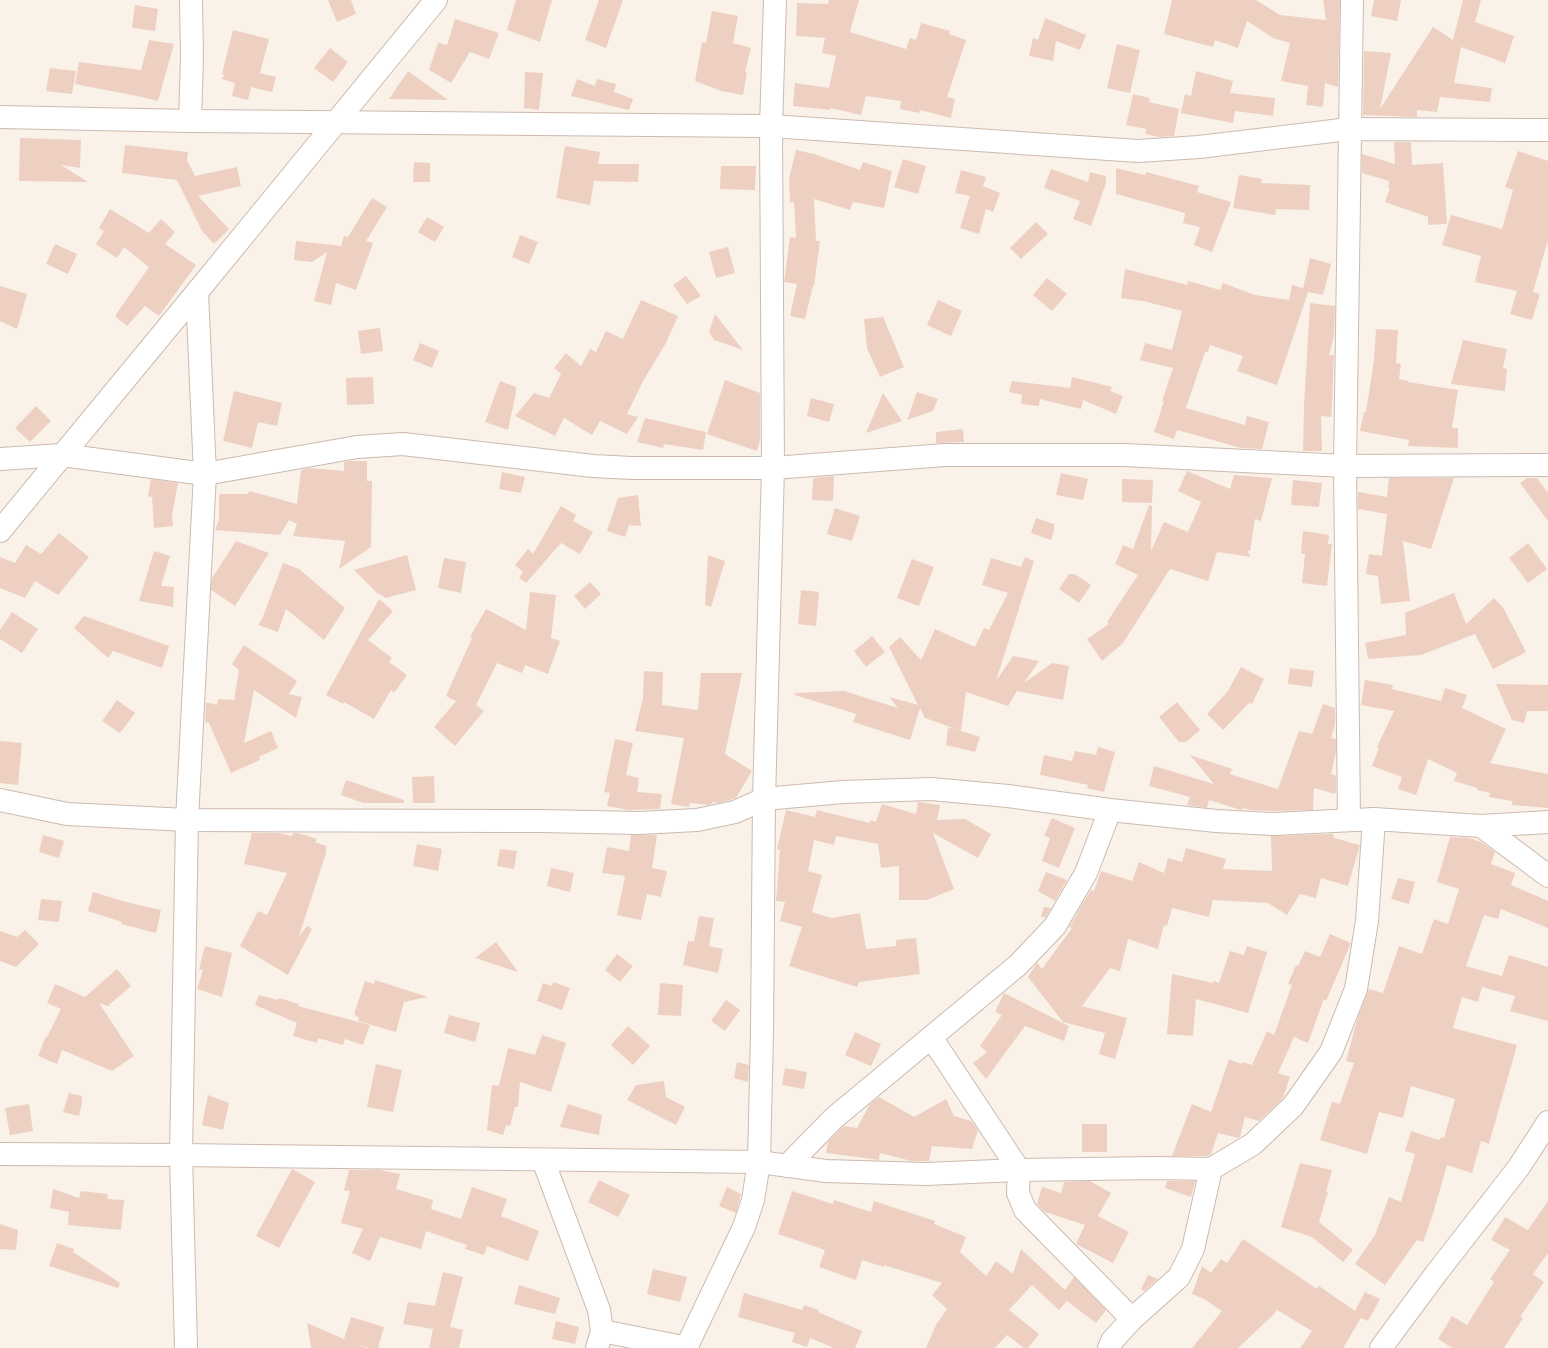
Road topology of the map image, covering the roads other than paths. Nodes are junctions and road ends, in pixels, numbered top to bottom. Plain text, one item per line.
1 (191, 0) edge
2 (436, 0) edge
3 (776, 0) edge
4 (1352, 0) edge
5 (0, 117) edge
6 (190, 121) junction
7 (336, 121) junction
8 (771, 126) junction
9 (1350, 129) junction
10 (1548, 130) edge
11 (197, 292) junction
12 (62, 455) junction
13 (0, 459) edge
14 (1548, 465) edge
15 (1345, 466) junction
16 (772, 468) junction
17 (205, 474) junction
18 (0, 531) edge
19 (764, 799) junction
20 (0, 800) edge
21 (1110, 810) junction
22 (1374, 819) junction
23 (187, 820) junction
24 (1349, 820) junction
25 (1548, 822) edge
26 (1481, 826) junction
27 (1548, 876) edge
28 (931, 1036) junction
29 (1548, 1122) edge
30 (0, 1154) edge
31 (181, 1155) junction
32 (543, 1160) junction
33 (759, 1162) junction
34 (787, 1166) junction
35 (1211, 1169) junction
36 (1019, 1170) junction
37 (1132, 1319) junction
38 (599, 1339) edge
39 (186, 1348) edge
40 (687, 1348) edge
41 (1109, 1348) edge
42 (1381, 1348) edge

1 - 6 street
2 - 7 street
3 - 8 street
4 - 9 street
5 - 6 street
6 - 7 street
7 - 8 street
7 - 11 street
8 - 9 street
8 - 16 street
9 - 10 street
9 - 15 street
11 - 12 street
11 - 17 street
12 - 13 street
12 - 17 street
12 - 18 street
14 - 15 street
15 - 16 street
15 - 24 street
16 - 17 street
16 - 19 street
17 - 23 street
19 - 21 street
19 - 23 street
19 - 33 street
20 - 23 street
21 - 24 street
21 - 28 street
22 - 24 street
22 - 26 street
22 - 35 street
23 - 31 street
25 - 26 street
26 - 27 street
28 - 34 street
28 - 36 street
29 - 42 street
30 - 31 street
31 - 32 street
31 - 39 street
32 - 33 street
32 - 38 street
33 - 34 street
33 - 40 street
34 - 36 street
35 - 36 street
35 - 37 street
36 - 37 street
37 - 41 street
38 - 40 street

